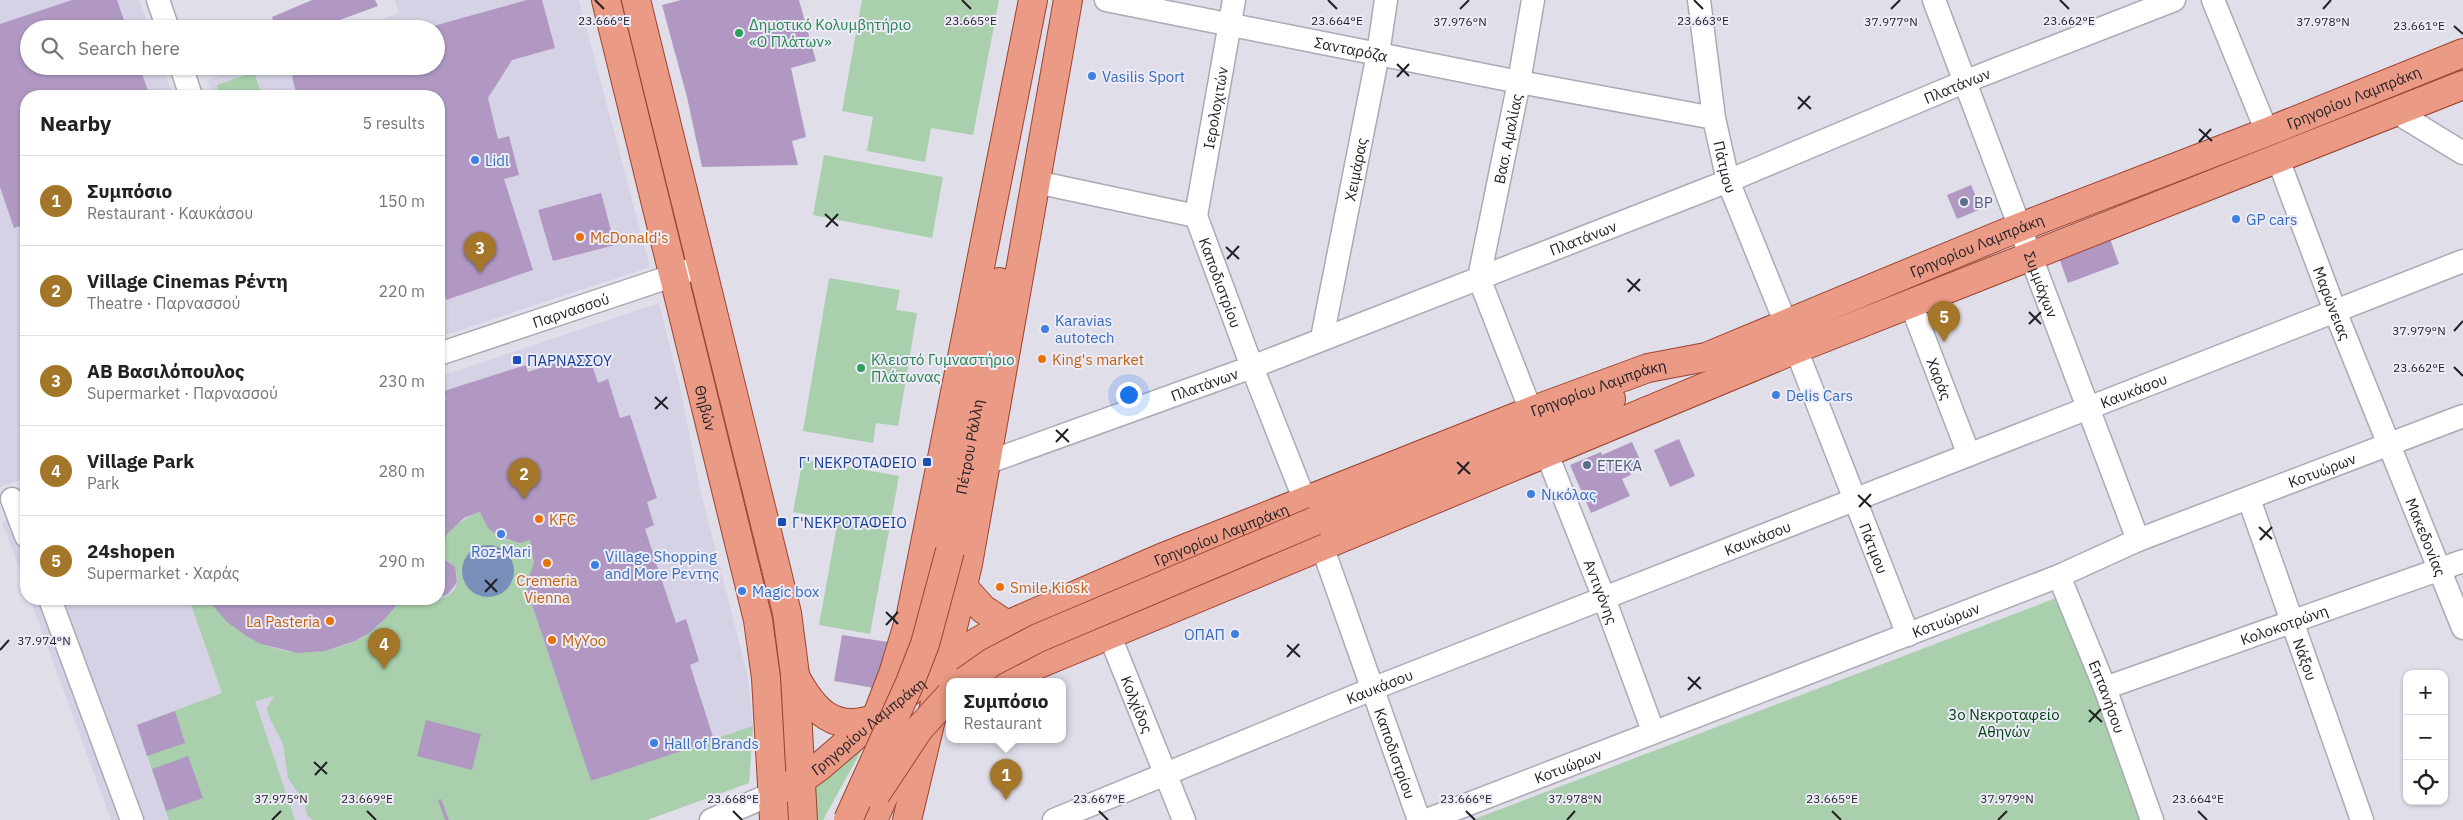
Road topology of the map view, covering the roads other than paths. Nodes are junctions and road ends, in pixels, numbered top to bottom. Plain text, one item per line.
1 (158, 0) edge
2 (606, 0) edge
3 (636, 0) edge
4 (1033, 0) edge
5 (1049, 0) edge
6 (1068, 0) edge
7 (1106, 0) edge
8 (1234, 0) edge
9 (1386, 0) edge
10 (1533, 0) edge
11 (1699, 0) edge
12 (1934, 0) edge
13 (2174, 0) edge
14 (2213, 0) edge
15 (165, 20) edge
16 (1230, 24) junction
17 (2463, 53) edge
18 (1378, 54) junction
19 (184, 75) edge
20 (1519, 82) junction
21 (1964, 82) junction
22 (2463, 85) edge
23 (189, 90) edge
24 (2396, 112) junction
25 (1714, 118) junction
26 (2267, 132) junction
27 (2463, 153) edge
28 (2278, 159) junction
29 (1728, 181) junction
30 (1036, 182) junction
31 (1196, 216) junction
32 (2020, 228) junction
33 (2032, 256) junction
34 (2463, 261) edge
35 (702, 266) junction
36 (674, 276) junction
37 (1479, 278) junction
38 (1911, 304) junction
39 (2335, 311) junction
40 (1791, 336) junction
41 (1322, 338) junction
42 (445, 352) edge
43 (1706, 357) junction
44 (1252, 367) junction
45 (2090, 407) junction
46 (1531, 411) junction
47 (2463, 416) edge
48 (2390, 445) junction
49 (1547, 454) junction
50 (1968, 455) junction
51 (986, 463) junction
52 (13, 499) edge
53 (2249, 499) junction
54 (1854, 500) junction
55 (20, 519) edge
56 (1314, 523) junction
57 (2138, 540) junction
58 (2463, 560) edge
59 (2439, 569) junction
60 (2059, 576) junction
61 (963, 587) junction
62 (1091, 589) junction
63 (1604, 598) junction
64 (52, 605) edge
65 (2292, 622) junction
66 (1007, 625) junction
67 (2463, 628) edge
68 (1110, 635) junction
69 (1908, 635) junction
70 (943, 665) junction
71 (795, 675) junction
72 (969, 678) edge
73 (1005, 678) edge
74 (2105, 688) junction
75 (1372, 689) junction
76 (946, 699) edge
77 (876, 718) junction
78 (946, 723) edge
79 (1654, 731) junction
80 (921, 766) junction
81 (1165, 774) junction
82 (802, 780) junction
83 (774, 807) edge
84 (132, 820) edge
85 (711, 820) edge
86 (803, 820) edge
87 (848, 820) edge
88 (860, 820) edge
89 (872, 820) edge
90 (907, 820) edge
91 (1054, 820) edge
92 (1184, 820) edge
93 (1419, 820) edge
94 (1427, 820) edge
95 (2152, 820) edge
96 (2362, 820) edge

1 - 15 street
2 - 36 main road, Θηβών
3 - 35 main road, Θηβών
4 - 77 main road, Πέτρου Ράλλη
5 - 87 main road, Πέτρου Ράλλη, bridge
6 - 30 main road, Πέτρου Ράλλη
7 - 16 street, Σανταρόζα
8 - 16 street, Ιερολοχιτών
9 - 18 street, Χειμάρας
10 - 20 street, Βασ. Αμαλίας
11 - 25 street, Πάτμου
12 - 21 street, Συμμάχων
13 - 21 street, Πλατάνων
14 - 26 street
16 - 18 street, Σανταρόζα
16 - 31 street, Ιερολοχιτών
17 - 26 main road, Γρηγορίου Λαμπράκη
18 - 20 street, Σανταρόζα
18 - 41 street, Χειμάρας
19 - 23 street
20 - 25 street, Σανταρόζα
20 - 37 street, Βασ. Αμαλίας
21 - 29 street, Πλατάνων
21 - 32 street, Συμμάχων
22 - 24 main road, Γρηγορίου Λαμπράκη
24 - 27 street
24 - 28 main road, Γρηγορίου Λαμπράκη
25 - 29 street, Πάτμου
26 - 32 main road, Γρηγορίου Λαμπράκη
28 - 33 main road, Γρηγορίου Λαμπράκη
28 - 39 street, Μαρώνειας
29 - 37 street, Πλατάνων
29 - 40 street, Πάτμου
30 - 31 street
30 - 51 main road, Πέτρου Ράλλη
31 - 44 street, Καποδιστρίου
32 - 33 street, Συμμάχων
32 - 40 main road, Γρηγορίου Λαμπράκη
33 - 38 main road, Γρηγορίου Λαμπράκη
33 - 45 street, Συμμάχων
34 - 39 street, Καυκάσου
35 - 36 street, Παρνασσού
35 - 71 main road, Θηβών
36 - 42 street, Παρνασσού
36 - 83 main road, Θηβών
37 - 41 street, Πλατάνων
37 - 46 street
38 - 40 main road, Γρηγορίου Λαμπράκη
38 - 50 street, Χαράς
39 - 45 street, Καυκάσου
39 - 48 street, Μαρώνειας
40 - 43 main road, Γρηγορίου Λαμπράκη
40 - 49 main road, Γρηγορίου Λαμπράκη
40 - 54 street, Πάτμου
41 - 44 street, Πλατάνων
43 - 46 main road, Γρηγορίου Λαμπράκη
43 - 56 main road
44 - 51 street, Πλατάνων
44 - 56 street, Καποδιστρίου
45 - 50 street, Καυκάσου
45 - 57 street, Συμμάχων
46 - 56 main road, Γρηγορίου Λαμπράκη
47 - 48 street, Κοτυώρων
48 - 53 street, Κοτυώρων
48 - 59 street, Μακεδονίας
49 - 56 main road, Γρηγορίου Λαμπράκη
49 - 63 street, Αντιγόνης
50 - 54 street, Καυκάσου
51 - 61 main road, Πέτρου Ράλλη
52 - 55 street
53 - 57 street, Κοτυώρων
53 - 65 street, Νάξου
54 - 63 street, Καυκάσου
54 - 69 street, Πάτμου
56 - 62 main road, Γρηγορίου Λαμπράκη
56 - 68 main road, Γρηγορίου Λαμπράκη
56 - 72 main road, bridge
56 - 75 street, Καποδιστρίου
57 - 60 street, Κοτυώρων
58 - 59 street, Κολοκοτρώνη
59 - 65 street, Κολοκοτρώνη
59 - 67 street, Μακεδονίας
60 - 69 street, Κοτυώρων
60 - 74 street, Επτανήσου
61 - 66 main road
61 - 70 main road, Πέτρου Ράλλη
62 - 66 main road, Γρηγορίου Λαμπράκη
62 - 68 street, Κολχίδος
63 - 75 street, Καυκάσου
63 - 79 street, Αντιγόνης
64 - 84 street
65 - 74 street, Κολοκοτρώνη
65 - 96 street, Νάξου
66 - 70 main road, Γρηγορίου Λαμπράκη
68 - 73 main road, Γρηγορίου Λαμπράκη
68 - 81 street, Κολχίδος
69 - 79 street, Κοτυώρων
70 - 77 main road, Γρηγορίου Λαμπράκη
70 - 80 main road, Πέτρου Ράλλη
70 - 89 main road
71 - 77 main road
71 - 82 main road, Θηβών
74 - 95 street, Επτανήσου
75 - 81 street, Καυκάσου
75 - 93 street, Καποδιστρίου
76 - 88 main road, bridge
77 - 82 main road, Γρηγορίου Λαμπράκη
78 - 80 main road
79 - 94 street, Κοτυώρων
80 - 90 main road, Πέτρου Ράλλη
81 - 91 street, Καυκάσου
81 - 92 street, Κολχίδος
82 - 83 main road, Γρηγορίου Λαμπράκη
82 - 86 main road, Θηβών
83 - 85 street

